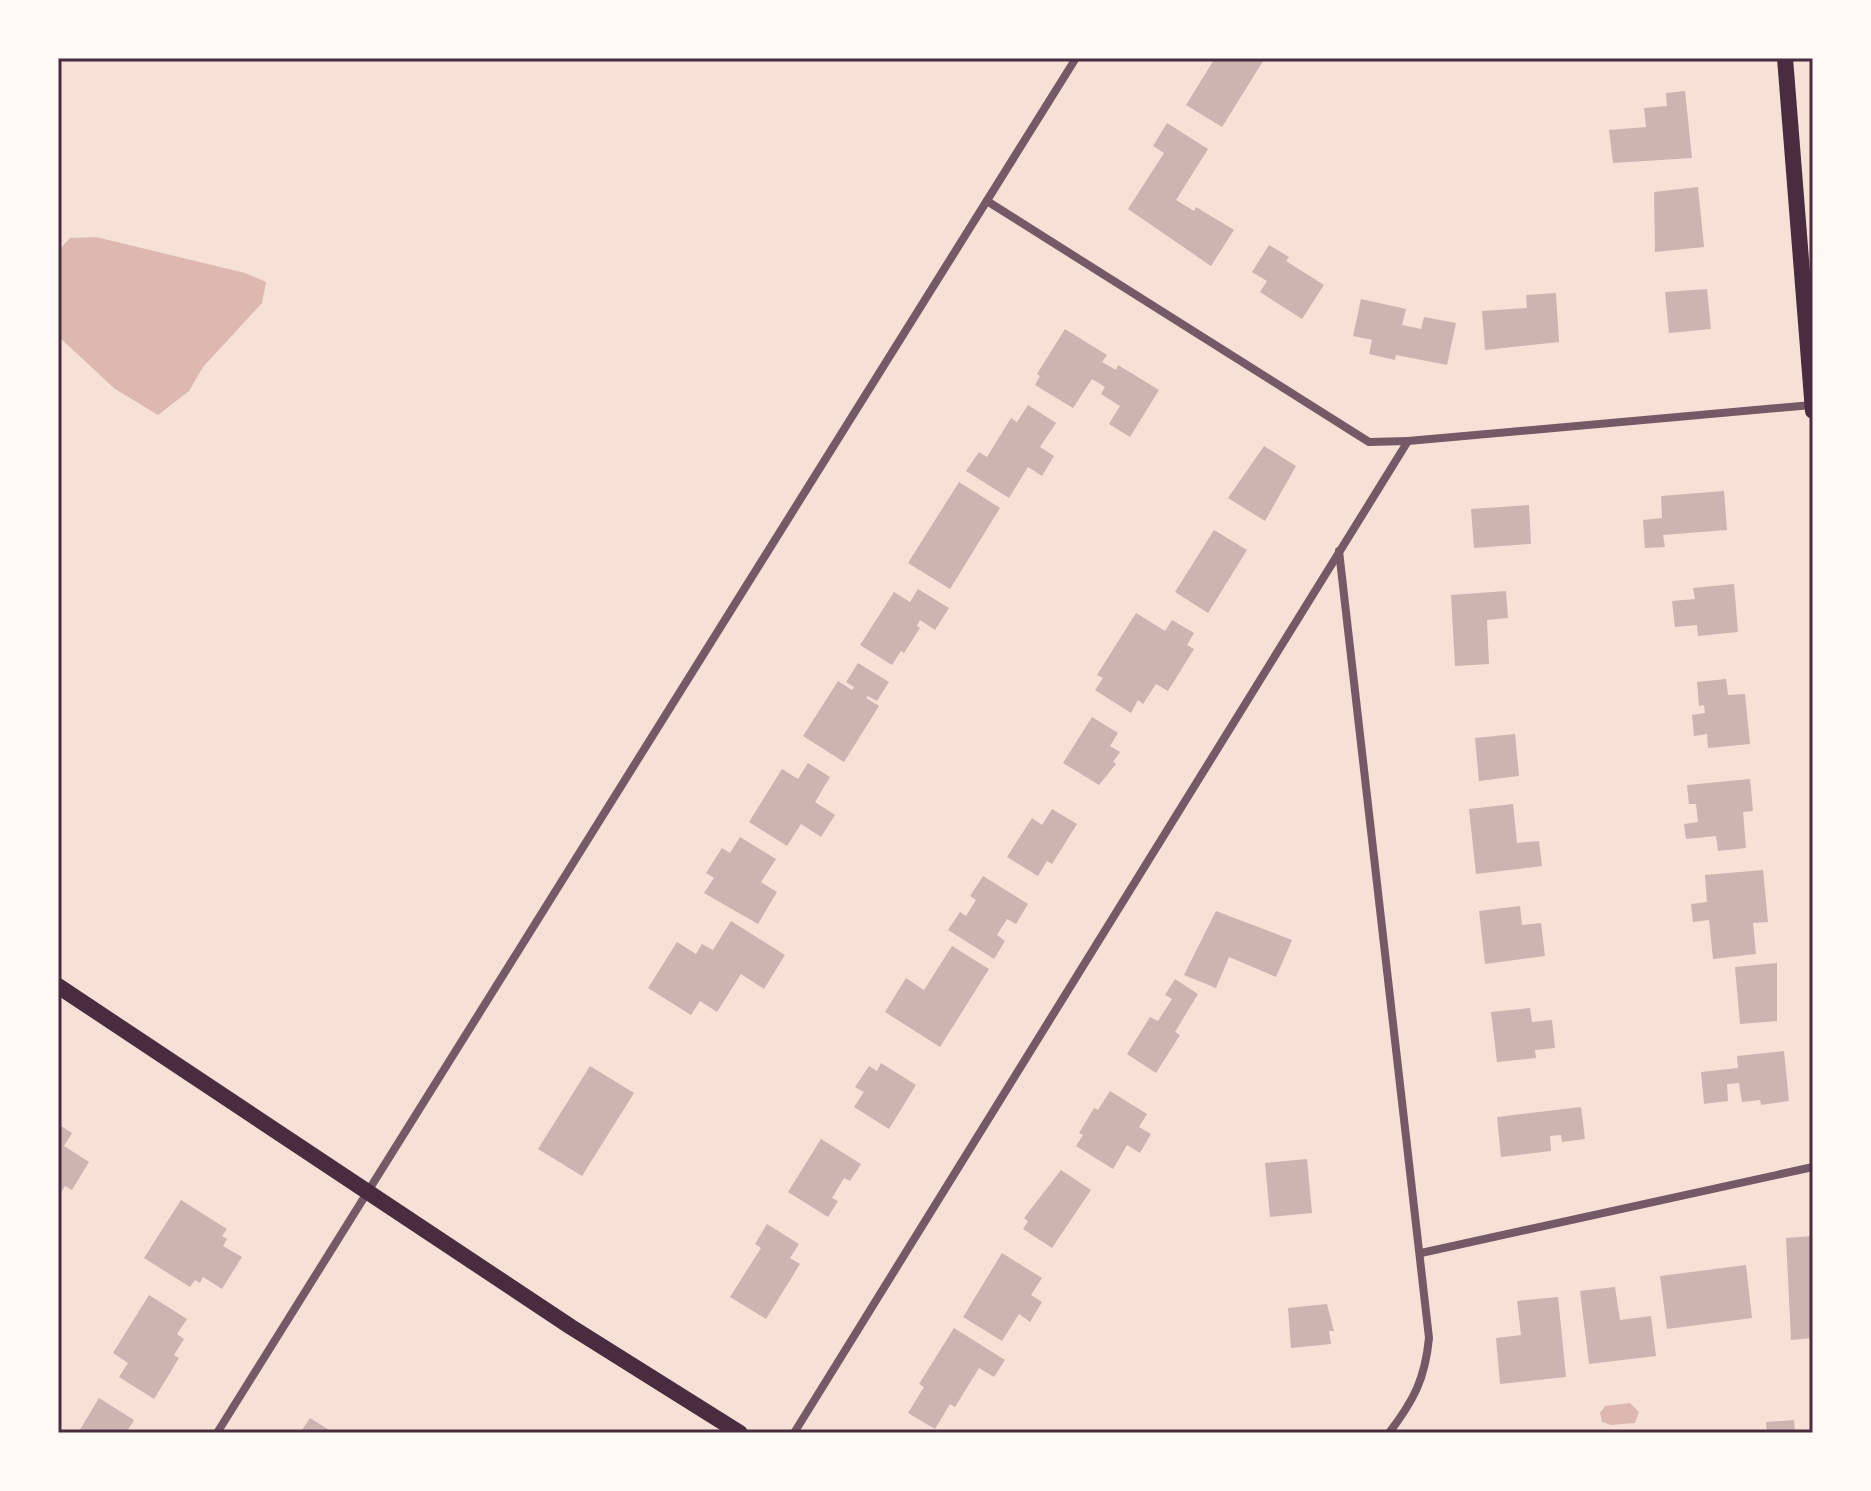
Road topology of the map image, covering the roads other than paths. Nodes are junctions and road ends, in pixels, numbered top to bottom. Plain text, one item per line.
1 (1076, 58) edge
2 (1785, 58) edge
3 (987, 201) junction
4 (1812, 405) edge
5 (1813, 411) edge
6 (1408, 441) junction
7 (1339, 550) junction
8 (58, 986) edge
9 (1813, 1167) edge
10 (369, 1191) junction
11 (1421, 1253) junction
12 (217, 1433) edge
13 (740, 1433) edge
14 (794, 1433) edge
15 (1389, 1433) edge

1 - 3 street
2 - 4 main road
3 - 6 street
3 - 10 street
4 - 5 main road
4 - 6 street
6 - 7 street
7 - 11 street
7 - 14 street
8 - 10 main road
9 - 11 street
10 - 12 street
10 - 13 main road
11 - 15 street

